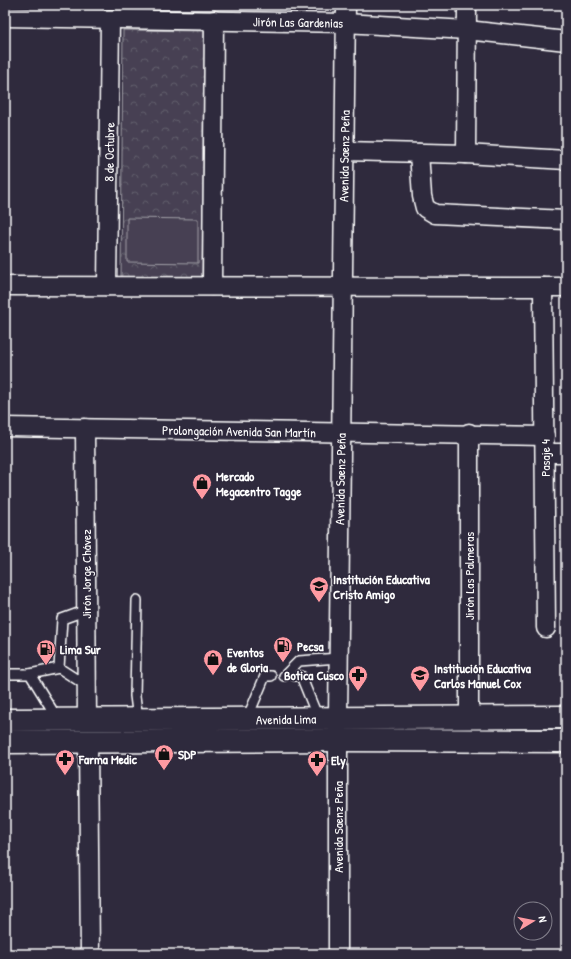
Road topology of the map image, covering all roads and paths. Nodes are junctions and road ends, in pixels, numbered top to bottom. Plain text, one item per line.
1 (346, 5) edge
2 (467, 5) edge
3 (160, 12) edge
4 (5, 17) edge
5 (110, 19) junction
6 (214, 20) junction
7 (345, 23) junction
8 (467, 30) junction
9 (566, 41) edge
10 (344, 152) junction
11 (419, 153) junction
12 (466, 154) junction
13 (566, 160) edge
14 (566, 220) edge
15 (5, 286) edge
16 (107, 286) junction
17 (212, 286) junction
18 (342, 287) junction
19 (543, 287) junction
20 (566, 287) edge
21 (5, 427) edge
22 (85, 428) junction
23 (341, 432) junction
24 (469, 434) junction
25 (545, 444) junction
26 (566, 453) edge
27 (138, 600) dead end
28 (86, 610) junction
29 (546, 628) dead end
30 (338, 658) junction
31 (59, 668) junction
32 (5, 674) edge
33 (30, 674) junction
34 (272, 676) dead end
35 (284, 676) dead end
36 (295, 676) dead end
37 (87, 686) junction
38 (328, 718) junction
39 (469, 718) junction
40 (566, 718) edge
41 (58, 719) junction
42 (87, 719) junction
43 (138, 719) junction
44 (247, 719) junction
45 (5, 720) edge
46 (338, 740) junction
47 (566, 741) edge
48 (5, 742) edge
49 (88, 742) junction
50 (90, 954) edge
51 (338, 954) edge

1 - 7 street, Avenida Saenz Peña
2 - 8 street
3 - 5 street, Jirón Las Gardenias
3 - 6 street, Jirón Las Gardenias
4 - 5 street, Jirón Las Gardenias
5 - 16 street, 8 de Octubre
6 - 7 street, Jirón Las Gardenias
6 - 17 street
7 - 8 street, Jirón Las Gardenias
7 - 10 street, Avenida Saenz Peña
8 - 9 street, Jirón Las Gardenias
8 - 12 street
10 - 11 street
10 - 18 street, Avenida Saenz Peña
11 - 12 street
11 - 14 street
12 - 13 street
15 - 16 street
16 - 17 street
17 - 18 street
18 - 19 street
18 - 23 street, Avenida Saenz Peña
19 - 20 street
19 - 25 street, Pasaje 4
21 - 22 street, Prolongación Avenida San Martín
22 - 23 street, Prolongación Avenida San Martín
22 - 28 street, Jirón Jorge Chávez
23 - 24 street, Prolongación Avenida San Martín
23 - 30 street, Avenida Saenz Peña
24 - 25 street, Prolongación Avenida San Martín
24 - 39 street, Jirón Las Palmeras
25 - 26 street, Prolongación Avenida San Martín
25 - 29 street, Pasaje 4
27 - 43 lane
28 - 31 lane
28 - 37 street, Jirón Jorge Chávez
30 - 35 lane
30 - 38 street, Avenida Saenz Peña
31 - 33 lane
31 - 37 lane
32 - 33 lane
33 - 41 lane
34 - 44 lane
36 - 38 lane
37 - 42 street, Jirón Jorge Chávez
38 - 39 main road, Avenida Lima
38 - 44 main road, Avenida Lima
38 - 46 street, Avenida Saenz Peña
39 - 40 main road, Avenida Lima
41 - 42 main road, Avenida Lima
41 - 45 main road, Avenida Lima
42 - 43 main road, Avenida Lima
43 - 44 main road, Avenida Lima
46 - 47 main road, Avenida Lima
46 - 49 main road, Avenida Lima
46 - 51 street, Avenida Saenz Peña
48 - 49 main road, Avenida Lima
49 - 50 street

